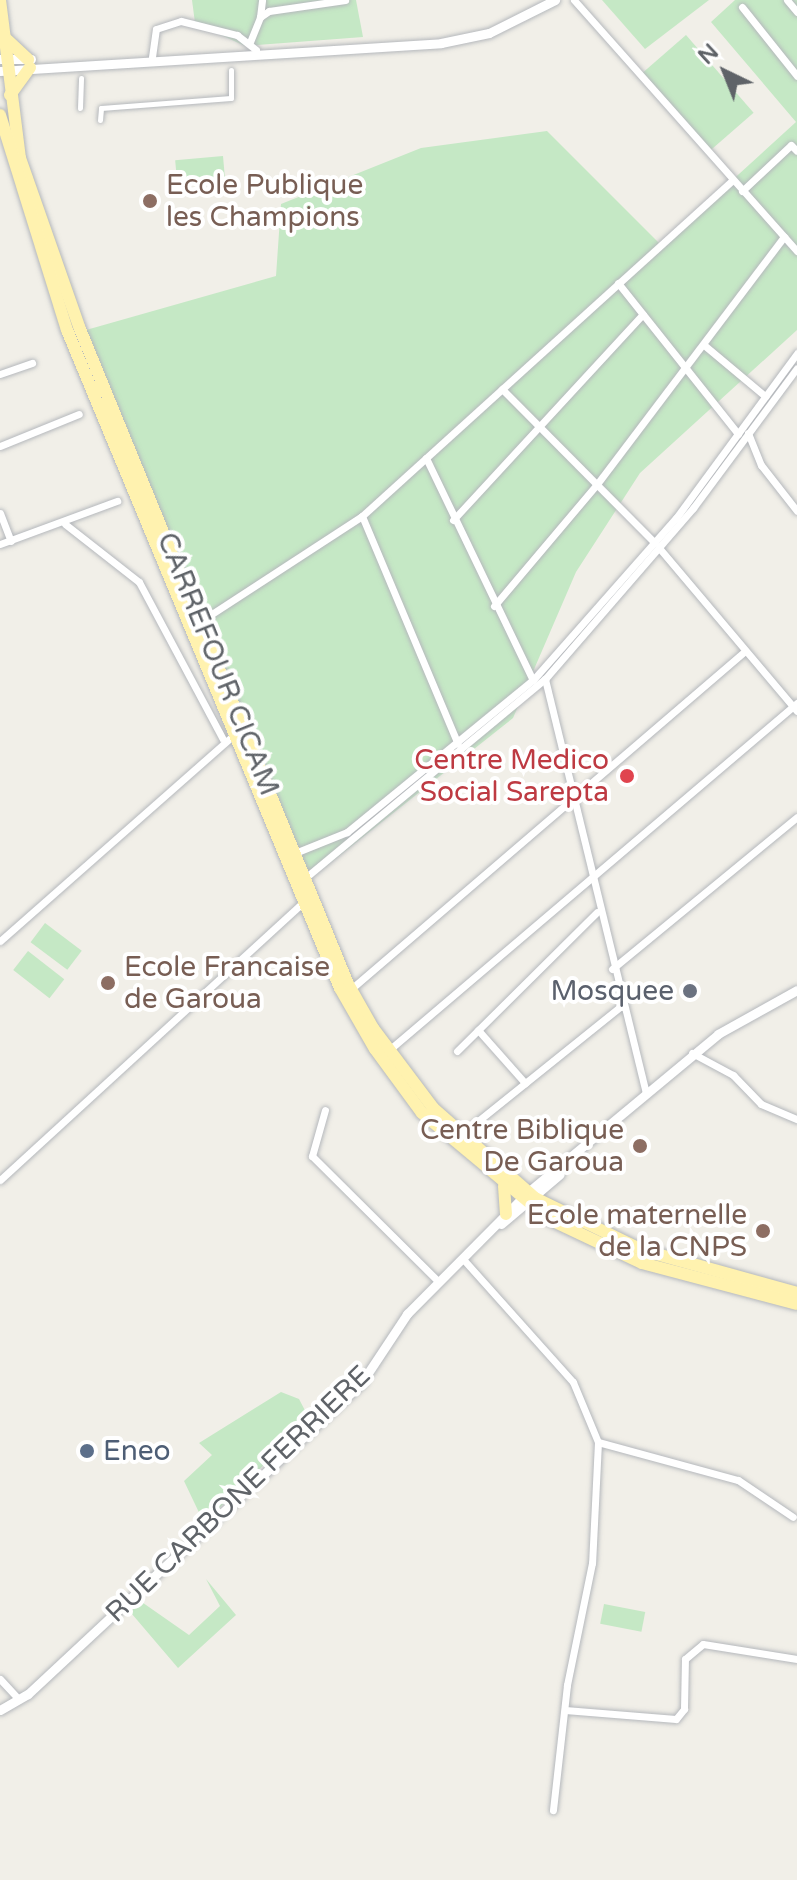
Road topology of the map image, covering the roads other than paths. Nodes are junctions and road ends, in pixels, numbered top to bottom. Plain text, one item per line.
1 (0, 0) edge
2 (262, 0) edge
3 (345, 0) edge
4 (555, 0) edge
5 (574, 0) edge
6 (787, 0) edge
7 (742, 7) dead end
8 (797, 12) edge
9 (260, 17) junction
10 (3, 35) junction
11 (253, 46) junction
12 (152, 57) junction
13 (29, 63) junction
14 (3, 64) edge
15 (231, 70) dead end
16 (797, 76) edge
17 (81, 78) dead end
18 (10, 95) junction
19 (80, 108) dead end
20 (100, 120) dead end
21 (1, 121) edge
22 (797, 151) edge
23 (732, 180) junction
24 (742, 191) junction
25 (784, 237) junction
26 (797, 251) edge
27 (618, 283) junction
28 (643, 314) junction
29 (704, 345) junction
30 (797, 353) edge
31 (32, 363) dead end
32 (687, 368) junction
33 (797, 368) edge
34 (0, 374) edge
35 (502, 389) junction
36 (765, 396) junction
37 (79, 414) dead end
38 (539, 427) junction
39 (748, 433) junction
40 (738, 434) junction
41 (0, 446) edge
42 (426, 458) junction
43 (597, 484) junction
44 (117, 501) dead end
45 (797, 511) edge
46 (0, 513) edge
47 (362, 516) junction
48 (453, 520) junction
49 (65, 524) junction
50 (11, 541) junction
51 (0, 544) edge
52 (658, 546) junction
53 (494, 606) junction
54 (201, 621) junction
55 (745, 651) junction
56 (545, 679) junction
57 (533, 680) junction
58 (796, 707) edge
59 (236, 733) junction
60 (223, 739) junction
61 (458, 744) junction
62 (573, 799) junction
63 (797, 817) edge
64 (295, 853) junction
65 (592, 877) junction
66 (305, 878) junction
67 (305, 901) junction
68 (597, 912) junction
69 (0, 941) edge
70 (612, 969) junction
71 (351, 989) junction
72 (797, 990) edge
73 (777, 999) junction
74 (797, 999) edge
75 (621, 1006) junction
76 (478, 1030) junction
77 (389, 1050) junction
78 (457, 1051) dead end
79 (692, 1053) junction
80 (525, 1083) junction
81 (646, 1094) junction
82 (325, 1110) dead end
83 (797, 1119) edge
84 (473, 1125) dead end
85 (0, 1180) edge
86 (504, 1186) junction
87 (528, 1198) junction
88 (506, 1214) junction
89 (495, 1227) junction
90 (463, 1259) junction
91 (438, 1281) junction
92 (797, 1293) edge
93 (797, 1304) edge
94 (598, 1442) junction
95 (793, 1517) dead end
96 (797, 1659) edge
97 (0, 1679) edge
98 (16, 1696) junction
99 (0, 1710) edge
100 (565, 1710) junction
101 (553, 1810) dead end

1 - 10 main road, CARREFOUR CICAM
2 - 9 street
3 - 9 street
4 - 11 street
5 - 23 street
6 - 8 street
7 - 16 street
9 - 11 street
10 - 13 main road
10 - 14 main road, CARREFOUR CICAM
11 - 12 street
11 - 12 street
12 - 13 street
13 - 14 street
13 - 18 main road
14 - 18 main road, CARREFOUR CICAM
15 - 20 street
17 - 19 street
18 - 54 main road, CARREFOUR CICAM
21 - 59 main road
22 - 24 street
23 - 24 street
23 - 27 street
24 - 25 street
25 - 26 street
25 - 29 street
27 - 28 street
27 - 35 street
28 - 32 street
28 - 38 street
29 - 32 street
29 - 36 street
30 - 36 street
31 - 34 street
32 - 40 street
32 - 43 street
33 - 39 street
35 - 38 street
35 - 42 street
36 - 40 street
37 - 41 street
38 - 43 street
38 - 48 street
39 - 45 street
39 - 52 street
40 - 52 street
42 - 47 street
42 - 48 street
43 - 52 street
43 - 53 street
44 - 49 street
46 - 50 street
47 - 54 street
47 - 61 street
48 - 53 street
49 - 50 street
49 - 60 street
50 - 51 street
52 - 55 street
52 - 56 street
52 - 57 street
53 - 57 street
54 - 64 main road, CARREFOUR CICAM
55 - 58 street
55 - 62 street
56 - 62 street
56 - 66 street
57 - 61 street
58 - 65 street
59 - 60 street
59 - 67 main road
60 - 69 street
61 - 64 street
62 - 65 street
62 - 71 street
63 - 70 street
64 - 66 main road, CARREFOUR CICAM
65 - 68 street
65 - 77 street
66 - 71 main road, CARREFOUR CICAM
67 - 85 street
67 - 86 main road
68 - 70 street
68 - 76 street
70 - 75 street
71 - 77 main road, CARREFOUR CICAM
72 - 73 street
73 - 74 street
73 - 79 street
75 - 80 street
75 - 81 street
76 - 78 street
76 - 80 street
77 - 87 main road, CARREFOUR CICAM
79 - 81 street
79 - 83 street
80 - 84 street
81 - 87 street
82 - 91 street
86 - 87 main road
86 - 88 main road
87 - 88 street, RUE CARBONE FERRIERE
87 - 89 street, RUE CARBONE FERRIERE
87 - 92 main road
87 - 93 main road
88 - 89 street, RUE CARBONE FERRIERE
89 - 90 street, RUE CARBONE FERRIERE
90 - 91 street, RUE CARBONE FERRIERE
90 - 94 street
91 - 98 street, RUE CARBONE FERRIERE
94 - 95 street
94 - 100 street
96 - 100 street
97 - 98 street
98 - 99 street, RUE CARBONE FERRIERE
100 - 101 street

